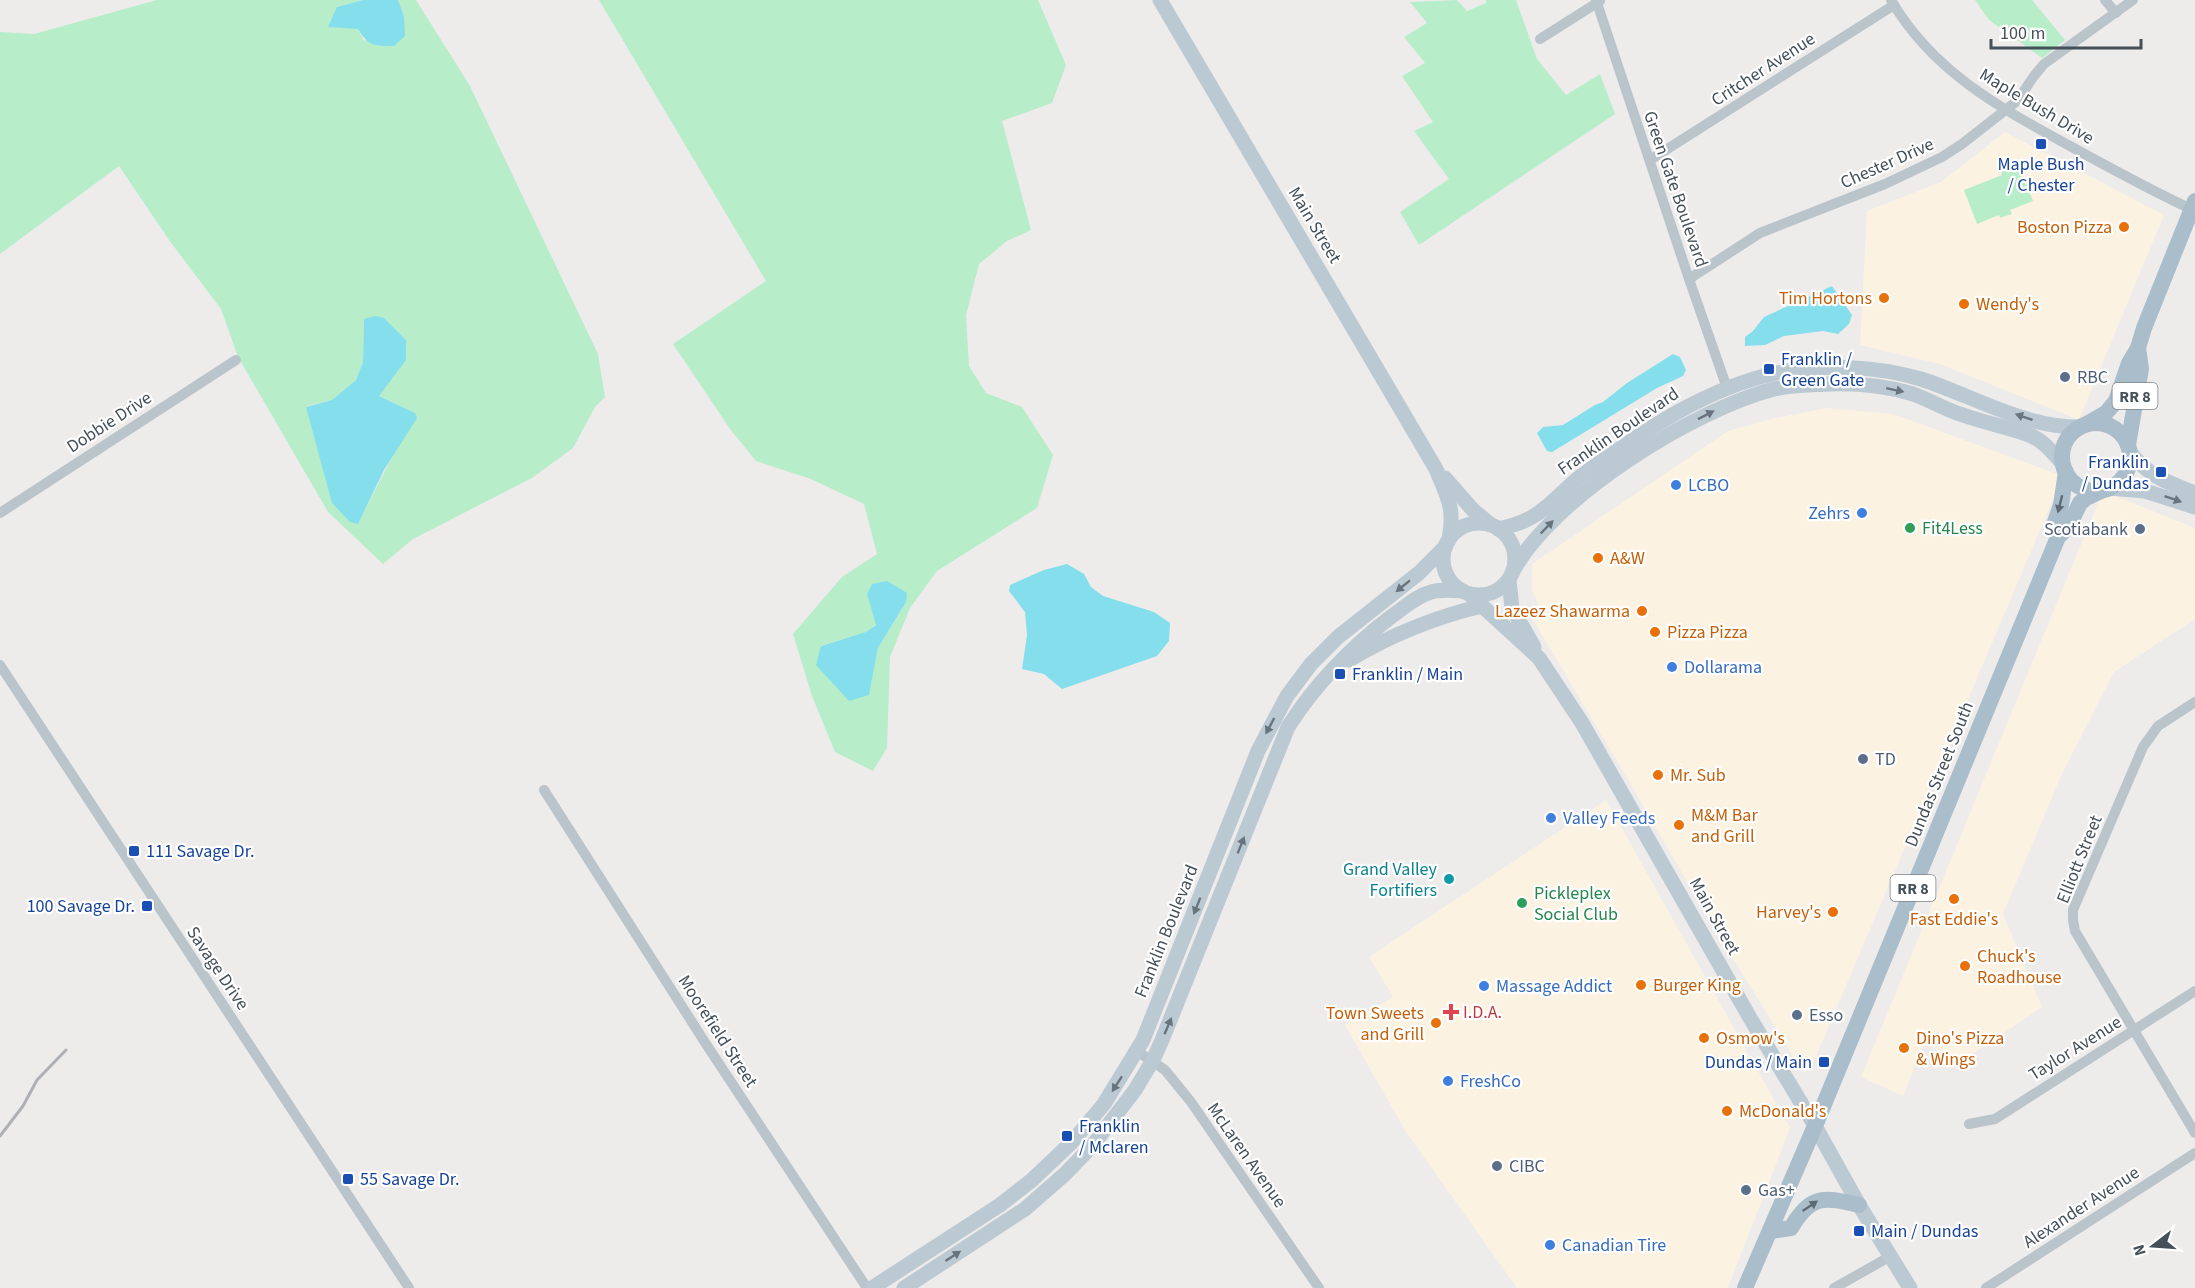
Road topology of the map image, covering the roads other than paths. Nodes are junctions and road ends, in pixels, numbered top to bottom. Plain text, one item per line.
1 (1160, 0) edge
2 (2105, 0) edge
3 (2133, 0) edge
4 (1598, 1) edge
5 (1892, 3) edge
6 (2116, 13) junction
7 (1540, 39) dead end
8 (2006, 110) junction
9 (1650, 160) junction
10 (2193, 205) edge
11 (1689, 279) junction
12 (2138, 348) junction
13 (236, 360) dead end
14 (1727, 388) junction
15 (2084, 426) junction
16 (2129, 448) junction
17 (2065, 468) junction
18 (1436, 469) junction
19 (2105, 489) junction
20 (2195, 493) edge
21 (2195, 507) edge
22 (0, 513) edge
23 (1495, 527) junction
24 (2058, 537) junction
25 (1447, 543) junction
26 (1510, 577) junction
27 (1466, 592) junction
28 (1482, 606) junction
29 (1539, 658) junction
30 (0, 666) edge
31 (1329, 672) junction
32 (2195, 702) edge
33 (544, 790) dead end
34 (2195, 991) edge
35 (2133, 1031) junction
36 (1137, 1051) junction
37 (1153, 1060) junction
38 (1970, 1124) dead end
39 (1815, 1126) junction
40 (2195, 1133) edge
41 (2195, 1153) edge
42 (1859, 1206) junction
43 (1770, 1231) junction
44 (1891, 1256) junction
45 (409, 1288) edge
46 (867, 1288) edge
47 (872, 1288) edge
48 (904, 1288) edge
49 (1319, 1288) edge
50 (1745, 1288) edge
51 (1834, 1288) edge
52 (1910, 1288) edge
53 (1986, 1288) edge

1 - 18 main road, Main Street
2 - 6 street
3 - 6 street, Chester Drive
4 - 7 street
4 - 9 street, Green Gate Boulevard
5 - 8 street, Maple Bush Drive
5 - 9 street, Critcher Avenue
6 - 8 street, Chester Drive
8 - 10 street, Maple Bush Drive
8 - 11 street, Chester Drive
9 - 11 street, Green Gate Boulevard
10 - 12 main road, RR 8
11 - 14 street, Green Gate Boulevard
12 - 15 main road, RR 8
12 - 16 main road, RR 8
13 - 22 street, Dobbie Drive
15 -> 14 main road, Franklin Boulevard
14 - 23 main road, Franklin Boulevard
15 - 16 main road
15 - 17 main road
16 - 19 main road
16 - 20 main road
17 - 19 main road
17 -> 24 main road, Dundas Street South / RR 8
26 -> 17 main road, Franklin Boulevard
18 - 23 main road, Main Street
18 - 25 main road, Main Street
19 -> 21 main road
19 - 24 main road, Dundas Street South / RR 8
23 - 25 main road
23 - 26 main road
24 - 39 main road, Dundas Street South / RR 8
25 - 27 main road
25 -> 36 main road, Franklin Boulevard
26 - 27 main road
26 - 29 main road, Main Street
27 - 28 main road, Main Street
27 - 31 main road, Franklin Boulevard
28 - 29 main road, Main Street
28 - 31 main road
29 - 39 main road, Main Street
30 - 45 street, Savage Drive
37 -> 31 main road, Franklin Boulevard
32 - 35 street, Elliott Street
33 - 46 street, Moorefield Street
34 - 35 street, Taylor Avenue
35 - 38 street, Taylor Avenue
35 - 40 street, Elliott Street
36 - 37 street, McLaren Avenue
36 -> 47 main road, Franklin Boulevard
48 -> 37 main road, Franklin Boulevard
37 - 49 street, McLaren Avenue
39 - 42 main road, Main Street
39 - 43 main road, RR 8
41 - 53 street, Alexander Avenue
43 -> 42 main road
42 - 44 main road, Main Street
43 - 50 main road, RR 8
44 - 51 street
44 - 52 main road, Main Street

